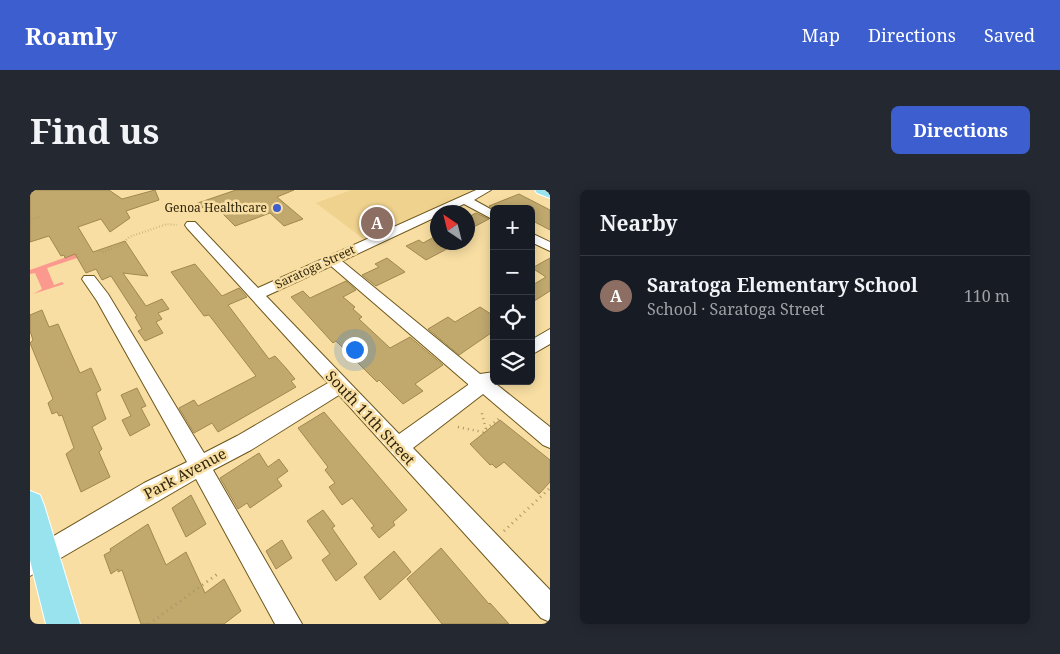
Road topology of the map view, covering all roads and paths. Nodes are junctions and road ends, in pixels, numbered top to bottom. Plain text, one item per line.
1 (485, 190) edge
2 (542, 190) edge
3 (550, 194) edge
4 (464, 199) junction
5 (490, 214) edge
6 (40, 217) dead end
7 (30, 220) edge
8 (176, 225) dead end
9 (192, 225) dead end
10 (535, 239) edge
11 (550, 248) edge
12 (100, 251) dead end
13 (77, 254) dead end
14 (79, 258) dead end
15 (332, 260) junction
16 (90, 279) dead end
17 (255, 295) junction
18 (550, 335) edge
19 (535, 346) edge
20 (488, 381) edge
21 (340, 385) junction
22 (481, 410) dead end
23 (504, 414) dead end
24 (458, 427) dead end
25 (486, 429) junction
26 (550, 439) edge
27 (398, 447) junction
28 (199, 466) junction
29 (550, 488) edge
30 (30, 505) edge
31 (504, 531) dead end
32 (37, 560) edge
33 (219, 573) dead end
34 (550, 609) edge
35 (63, 624) edge
36 (149, 624) edge
37 (289, 624) edge

1 - 4 street, Saratoga Street
2 - 3 main road
4 - 5 street
4 - 15 street, Saratoga Street
6 - 7 path
8 - 12 path
9 - 17 street, South 11th Street
10 - 11 street
13 - 14 path
15 - 17 street, Saratoga Street
15 - 20 street
16 - 28 street
17 - 21 street, South 11th Street
18 - 19 street
20 - 26 street
20 - 27 street
21 - 27 street, South 11th Street
21 - 28 street, Park Avenue
22 - 25 path
23 - 25 path
24 - 25 path
27 - 34 street, South 11th Street
28 - 32 street, Park Avenue
28 - 37 street
29 - 31 path
30 - 32 main road
32 - 35 main road
33 - 36 path

